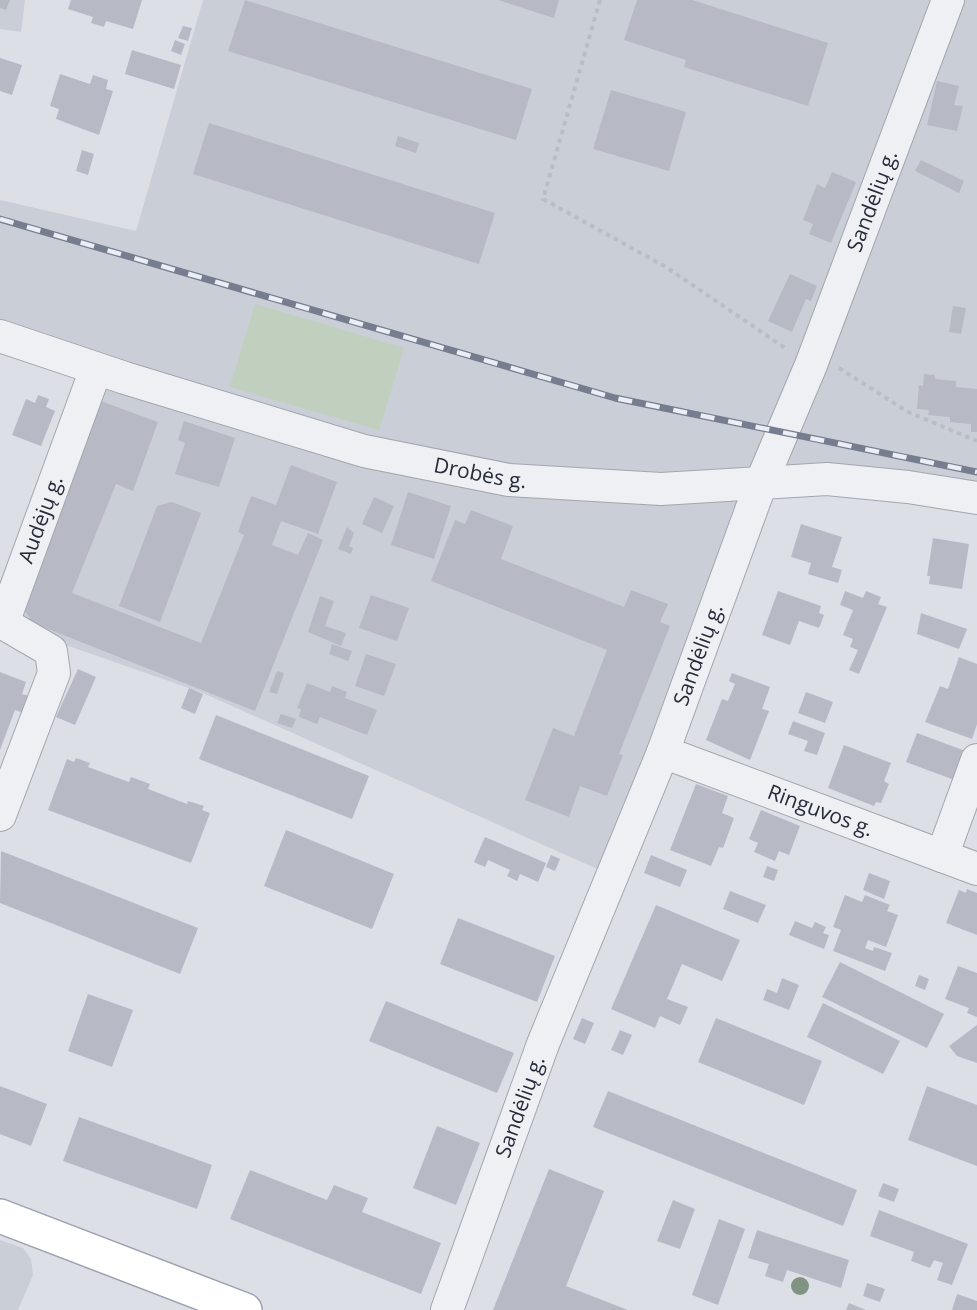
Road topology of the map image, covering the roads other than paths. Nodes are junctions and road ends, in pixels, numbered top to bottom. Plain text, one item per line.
1 (948, 0) edge
2 (0, 336) edge
3 (96, 369) junction
4 (761, 483) junction
5 (977, 498) edge
6 (2, 622) edge
7 (663, 752) junction
8 (977, 760) edge
9 (0, 815) edge
10 (942, 856) junction
11 (977, 869) edge
12 (0, 1216) edge
13 (245, 1310) edge
14 (447, 1310) edge

1 - 4 street, Sandėlių g.
2 - 3 street, Drobės g.
3 - 4 street, Drobės g.
3 - 6 street, Audėjų g.
4 - 5 street, Drobės g.
4 - 7 street, Sandėlių g.
6 - 9 street, Audėjų g.
7 - 10 street, Ringuvos g.
7 - 14 street, Sandėlių g.
8 - 10 street
10 - 11 street, Ringuvos g.
12 - 13 main road

